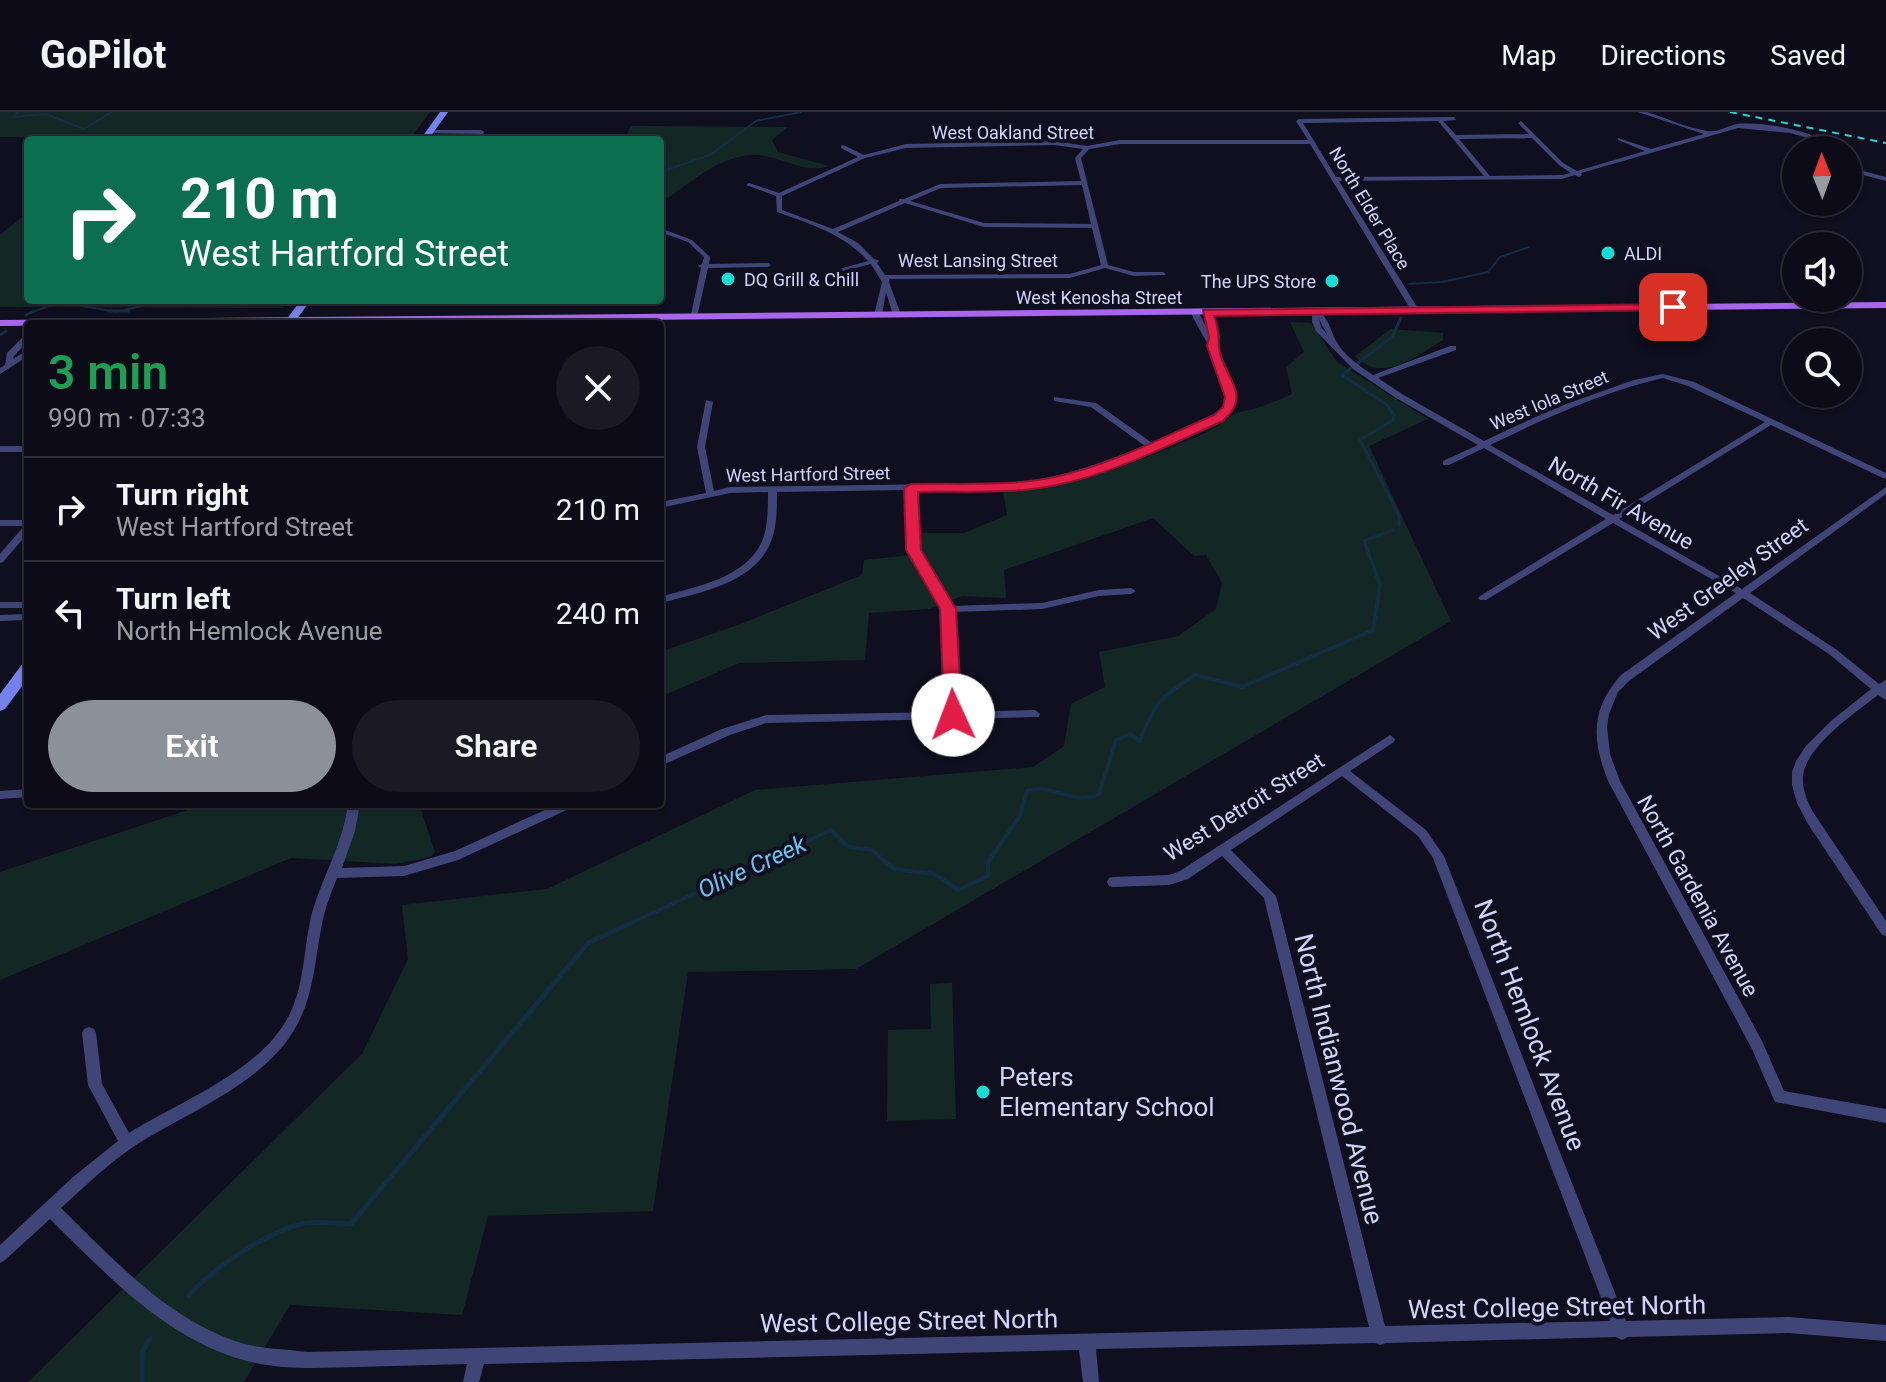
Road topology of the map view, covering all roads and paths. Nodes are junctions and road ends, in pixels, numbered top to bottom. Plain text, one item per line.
1 (444, 112) edge
2 (1641, 112) edge
3 (1439, 119) junction
4 (1454, 119) dead end
5 (1521, 123) dead end
6 (430, 132) junction
7 (1710, 134) junction
8 (427, 136) edge
9 (481, 136) edge
10 (1534, 136) junction
11 (1808, 136) edge
12 (1454, 137) junction
13 (1620, 139) dead end
14 (1313, 142) junction
15 (843, 147) dead end
16 (1087, 148) junction
17 (1653, 152) junction
18 (863, 157) junction
19 (1862, 173) edge
20 (1579, 175) junction
21 (1334, 177) junction
22 (1488, 177) junction
23 (1883, 178) edge
24 (1083, 183) junction
25 (749, 185) dead end
26 (779, 199) junction
27 (901, 200) junction
28 (1093, 226) junction
29 (836, 230) junction
30 (664, 233) edge
31 (876, 261) junction
32 (768, 265) dead end
33 (702, 266) junction
34 (1105, 266) junction
35 (839, 270) dead end
36 (1163, 274) dead end
37 (886, 277) junction
38 (303, 304) edge
39 (1886, 305) edge
40 (1415, 310) junction
41 (1315, 311) junction
42 (1201, 312) junction
43 (878, 315) junction
44 (897, 315) junction
45 (689, 317) junction
46 (291, 320) edge
47 (361, 320) edge
48 (0, 323) edge
49 (24, 324) edge
50 (24, 341) edge
51 (1453, 348) dead end
52 (24, 354) edge
53 (8, 364) junction
54 (0, 372) edge
55 (1371, 378) junction
56 (1057, 399) dead end
57 (709, 402) dead end
58 (1769, 423) junction
59 (1483, 445) junction
60 (1151, 446) junction
61 (0, 449) edge
62 (24, 449) edge
63 (1446, 463) dead end
64 (1886, 476) edge
65 (911, 488) junction
66 (773, 489) junction
67 (1886, 490) edge
68 (710, 493) junction
69 (664, 504) edge
70 (1612, 519) junction
71 (0, 523) edge
72 (24, 525) edge
73 (24, 530) edge
74 (0, 560) edge
75 (1131, 591) dead end
76 (1743, 593) junction
77 (1483, 598) dead end
78 (664, 599) edge
79 (0, 605) edge
80 (24, 605) edge
81 (948, 609) junction
82 (24, 617) edge
83 (0, 618) edge
84 (24, 672) edge
85 (1884, 689) edge
86 (0, 705) edge
87 (1603, 709) joint
88 (1035, 714) dead end
89 (953, 715) junction
90 (1390, 739) dead end
91 (664, 760) edge
92 (1343, 771) junction
93 (24, 793) edge
94 (0, 795) edge
95 (353, 808) edge
96 (560, 808) edge
97 (1223, 850) junction
98 (332, 873) junction
99 (1113, 882) dead end
100 (1886, 931) edge
101 (89, 1033) dead end
102 (1886, 1116) edge
103 (127, 1143) junction
104 (51, 1209) junction
105 (0, 1255) edge
106 (1622, 1332) junction
107 (1886, 1333) edge
108 (1380, 1337) junction
109 (1087, 1344) junction
110 (477, 1357) junction
111 (471, 1382) edge
112 (1091, 1382) edge

1 - 6 street
2 - 7 street
3 - 4 street
3 - 12 street
3 - 14 street, North Elder Place
5 - 10 street
6 - 8 street
6 - 9 street
7 - 11 street
7 - 17 street
10 - 12 street
10 - 20 street
12 - 22 street
13 - 17 street
14 - 16 street, West Oakland Street
14 - 21 street, North Elder Place
15 - 18 street
16 - 18 street, West Oakland Street
16 - 24 street
17 - 20 street
18 - 26 street, West Oakland Street
19 - 23 street
20 - 22 street
21 - 22 street
21 - 40 street, North Elder Place
24 - 27 street
24 - 28 street
25 - 26 street
26 - 29 street
27 - 28 street
27 - 29 street
28 - 34 street
29 - 31 street
30 - 33 street
31 - 35 street
31 - 37 street
32 - 33 street
33 - 45 street
34 - 36 street, West Lansing Street
34 - 37 street, West Lansing Street
37 - 43 street
37 - 44 street
38 - 46 street
39 - 40 main road, West Kenosha Street
40 - 41 main road, West Kenosha Street
41 - 42 main road, West Kenosha Street
41 - 55 street, North Fir Avenue
42 - 44 main road, West Kenosha Street
42 - 60 street, West Hartford Street
43 - 44 main road, West Kenosha Street
43 - 45 main road, West Kenosha Street
45 - 47 main road, West Kenosha Street
48 - 49 main road, West Kenosha Street
50 - 53 street
51 - 55 street
52 - 53 street
53 - 54 street
55 - 59 street, North Fir Avenue
56 - 60 street
57 - 68 street
58 - 59 street, West Iola Street
58 - 64 street
58 - 70 street
59 - 63 street, West Iola Street
59 - 70 street, North Fir Avenue
60 - 65 street, West Hartford Street
61 - 62 street
65 - 66 street, West Hartford Street
65 - 81 street
66 - 68 street, West Hartford Street
66 - 78 street
67 - 76 street, West Greeley Street
68 - 69 street, West Hartford Street
70 - 76 street, North Fir Avenue
70 - 77 street
71 - 72 street
73 - 74 street
75 - 81 street
76 - 85 street, North Fir Avenue
76 - 87 street, West Greeley Street
79 - 80 street
81 - 89 street
82 - 83 street
84 - 86 street
85 - 100 street
87 - 102 street, North Gardenia Avenue
88 - 89 street
89 - 91 street
90 - 92 street, West Detroit Street
92 - 97 street, West Detroit Street
92 - 106 street, North Hemlock Avenue
93 - 94 street
95 - 98 street
96 - 98 street
97 - 99 street, West Detroit Street
97 - 108 street, North Indianwood Avenue
98 - 103 street
101 - 103 street
103 - 104 street
104 - 105 street
104 - 110 street, West College Street North
106 - 107 street, West College Street North
106 - 108 street, West College Street North
108 - 109 street, West College Street North
109 - 110 street, West College Street North
109 - 112 street
110 - 111 street

